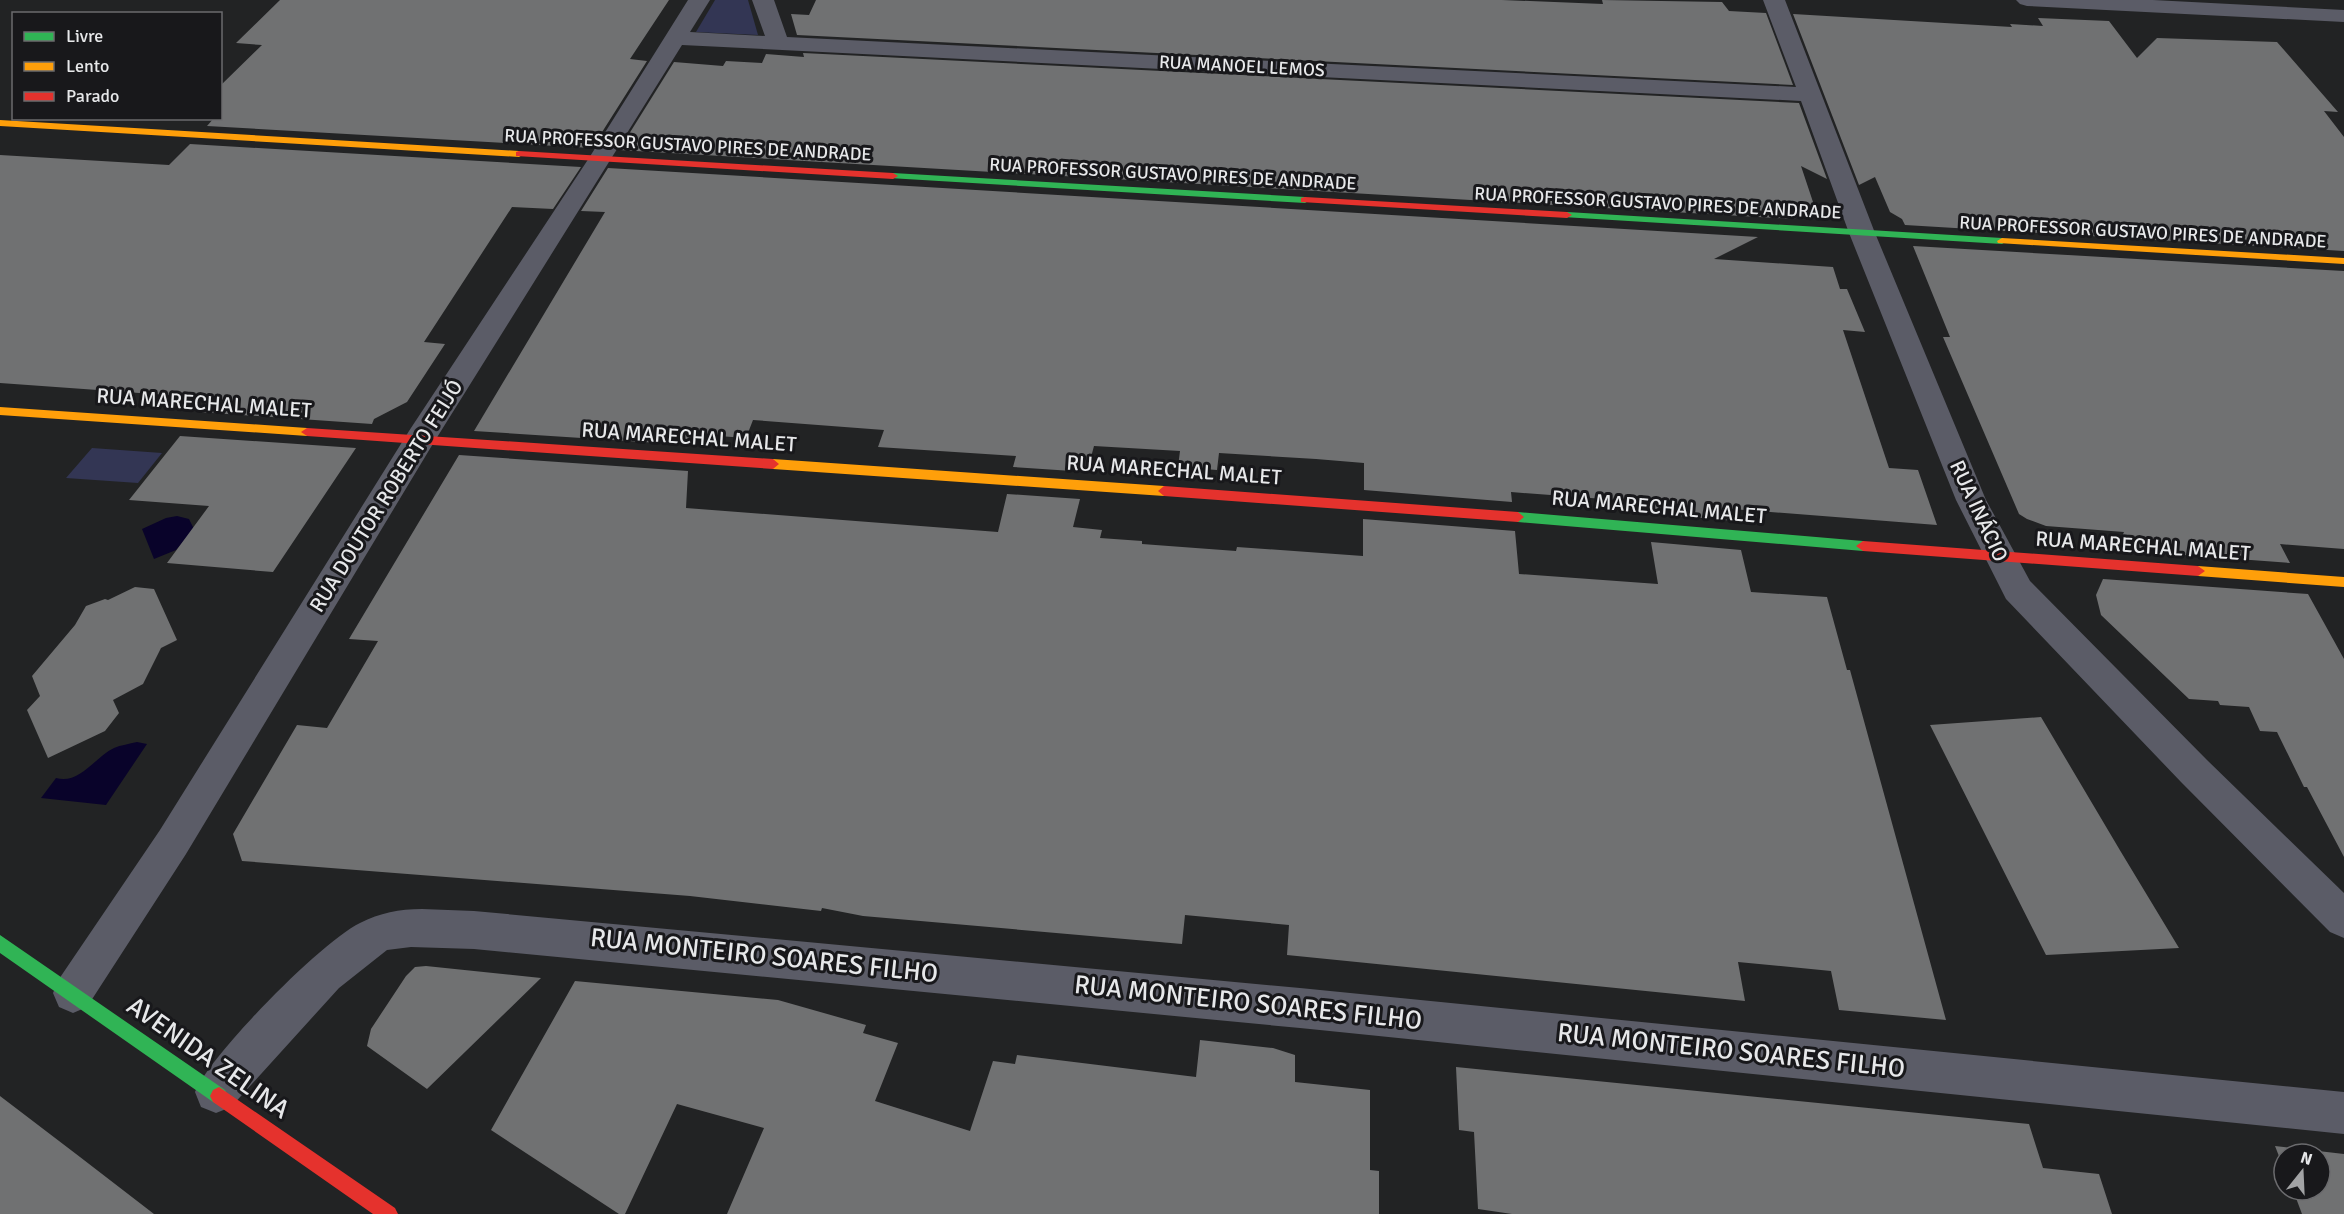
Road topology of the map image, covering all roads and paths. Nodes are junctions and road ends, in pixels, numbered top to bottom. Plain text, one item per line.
1 (699, 0) edge
2 (763, 0) edge
3 (1774, 0) edge
4 (2027, 0) edge
5 (2259, 0) edge
6 (2111, 2) edge
7 (2284, 13) junction
8 (2344, 16) edge
9 (675, 38) junction
10 (778, 43) junction
11 (1809, 95) junction
12 (0, 123) edge
13 (601, 158) junction
14 (1862, 233) junction
15 (2344, 261) edge
16 (0, 411) edge
17 (420, 439) junction
18 (1999, 556) junction
19 (2344, 582) edge
20 (2344, 919) edge
21 (0, 943) edge
22 (73, 993) junction
23 (216, 1092) junction
24 (2344, 1113) edge
25 (389, 1214) edge

1 - 9 street, RUA DOUTOR ROBERTO FEIJÓ
2 - 10 street
3 - 11 street, RUA INÁCIO
4 - 6 street
5 - 7 street
6 - 7 street
7 - 8 street
9 - 10 street, RUA MANOEL LEMOS
9 - 13 street, RUA DOUTOR ROBERTO FEIJÓ
10 - 11 street, RUA MANOEL LEMOS
11 - 14 street, RUA INÁCIO
12 - 13 street, RUA PROFESSOR GUSTAVO PIRES DE ANDRADE
13 - 14 street, RUA PROFESSOR GUSTAVO PIRES DE ANDRADE
13 - 17 street, RUA DOUTOR ROBERTO FEIJÓ
14 - 15 street, RUA PROFESSOR GUSTAVO PIRES DE ANDRADE
14 - 18 street, RUA INÁCIO
16 - 17 street, RUA MARECHAL MALET
17 - 18 street, RUA MARECHAL MALET
17 - 22 street, RUA DOUTOR ROBERTO FEIJÓ
18 - 19 street, RUA MARECHAL MALET
18 - 20 street, RUA INÁCIO
21 - 22 street, AVENIDA ZELINA
22 - 23 street, AVENIDA ZELINA
23 - 24 street, RUA MONTEIRO SOARES FILHO
23 - 25 street, AVENIDA ZELINA

